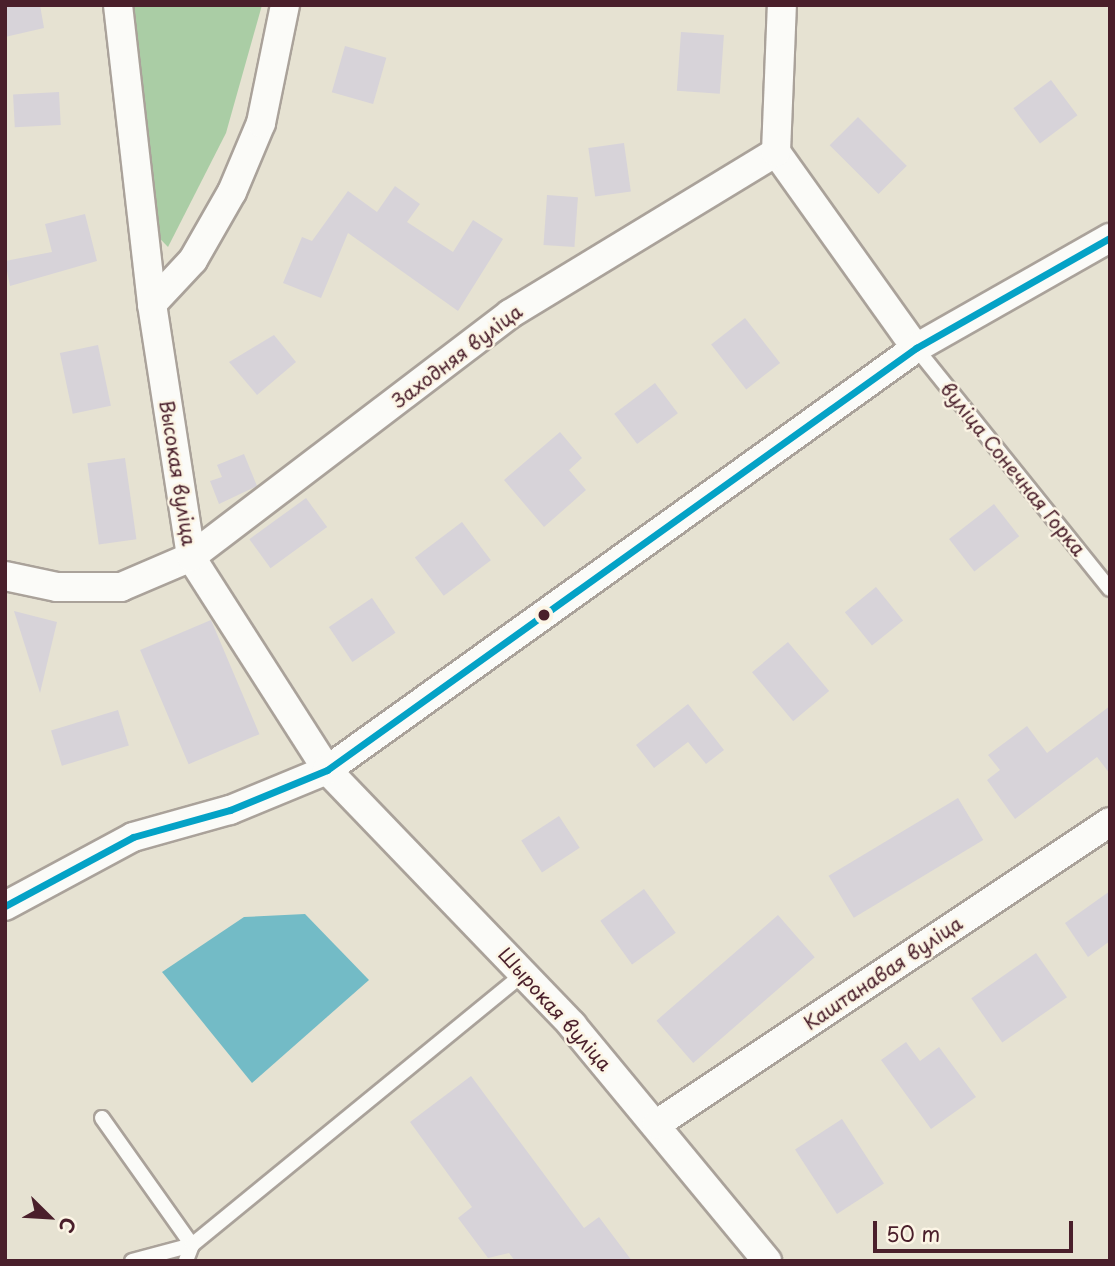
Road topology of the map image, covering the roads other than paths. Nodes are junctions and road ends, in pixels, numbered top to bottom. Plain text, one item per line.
1 (118, 5) edge
2 (285, 5) edge
3 (782, 5) edge
4 (776, 152) junction
5 (1110, 237) edge
6 (152, 304) junction
7 (916, 348) junction
8 (191, 557) junction
9 (5, 576) edge
10 (1110, 589) edge
11 (327, 770) junction
12 (1110, 822) edge
13 (5, 906) edge
14 (524, 973) junction
15 (102, 1118) dead end
16 (657, 1124) junction
17 (192, 1245) junction
18 (132, 1261) edge
19 (186, 1261) edge
20 (767, 1261) edge

1 - 6 street, Высокая вуліца
2 - 6 street
3 - 4 street
4 - 7 street
4 - 8 street, Заходняя вуліца
5 - 7 street
6 - 8 street, Высокая вуліца
7 - 10 lane, вуліца Сонечная Горка
7 - 11 street
8 - 9 street, Заходняя вуліца
8 - 11 street, Высокая вуліца
11 - 13 street
11 - 14 street, Шырокая вуліца
12 - 16 street, Каштанавая вуліца
14 - 16 street, Шырокая вуліца
14 - 17 lane
15 - 17 lane
16 - 20 street, Шырокая вуліца
17 - 18 lane
17 - 19 lane

